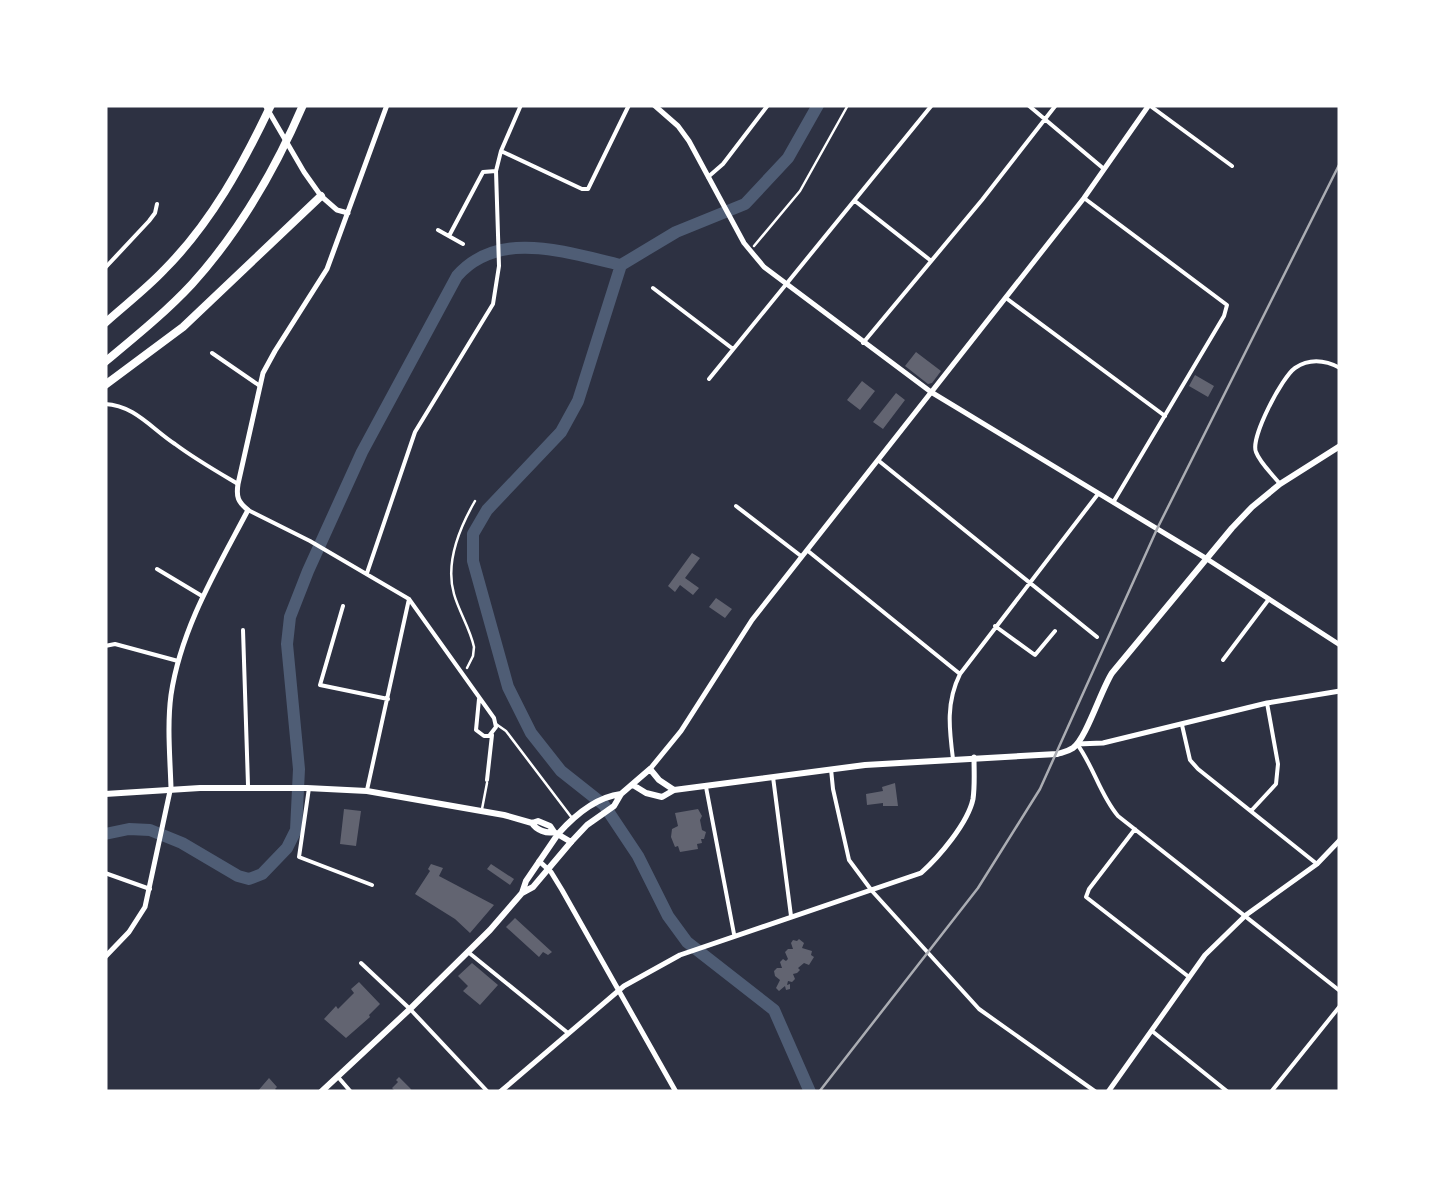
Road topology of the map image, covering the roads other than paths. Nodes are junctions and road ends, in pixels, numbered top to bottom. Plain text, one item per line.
1 (268, 105) edge
2 (304, 105) edge
3 (387, 105) edge
4 (521, 105) edge
5 (629, 105) edge
6 (654, 105) edge
7 (768, 105) edge
8 (932, 105) edge
9 (1028, 105) edge
10 (1056, 105) edge
11 (1149, 105) edge
12 (1045, 119) junction
13 (501, 152) junction
14 (1232, 166) dead end
15 (1104, 170) junction
16 (496, 172) junction
17 (708, 177) junction
18 (321, 196) junction
19 (1084, 198) junction
20 (854, 200) junction
21 (157, 204) dead end
22 (348, 213) junction
23 (438, 230) dead end
24 (448, 236) junction
25 (463, 244) dead end
26 (930, 260) junction
27 (105, 268) edge
28 (786, 284) junction
29 (654, 288) dead end
30 (1006, 298) junction
31 (105, 322) edge
32 (863, 343) junction
33 (733, 349) junction
34 (212, 353) dead end
35 (105, 362) edge
36 (1340, 368) edge
37 (708, 379) dead end
38 (105, 385) edge
39 (260, 386) junction
40 (931, 392) junction
41 (105, 404) edge
42 (1165, 416) junction
43 (1340, 446) edge
44 (878, 460) junction
45 (238, 484) junction
46 (1280, 484) junction
47 (1098, 494) junction
48 (1112, 503) junction
49 (736, 506) dead end
50 (248, 510) junction
51 (807, 550) junction
52 (802, 556) junction
53 (1207, 559) junction
54 (157, 570) dead end
55 (367, 573) junction
56 (1029, 582) junction
57 (202, 596) junction
58 (1270, 599) junction
59 (409, 600) junction
60 (343, 606) dead end
61 (995, 626) junction
62 (244, 630) dead end
63 (1056, 630) dead end
64 (1097, 636) dead end
65 (1340, 645) edge
66 (105, 646) edge
67 (1223, 660) dead end
68 (178, 661) junction
69 (960, 674) junction
70 (1340, 691) edge
71 (479, 698) junction
72 (388, 699) junction
73 (1267, 703) junction
74 (496, 724) junction
75 (1182, 725) junction
76 (492, 734) junction
77 (1077, 744) junction
78 (974, 757) junction
79 (953, 759) junction
80 (650, 769) junction
81 (831, 769) junction
82 (773, 777) junction
83 (488, 780) joint
84 (632, 785) junction
85 (248, 787) junction
86 (706, 787) junction
87 (171, 788) junction
88 (308, 788) junction
89 (674, 790) junction
90 (367, 791) junction
91 (105, 794) edge
92 (621, 794) junction
93 (482, 810) junction
94 (1251, 811) junction
95 (575, 818) junction
96 (1136, 829) junction
97 (559, 831) junction
98 (1340, 840) edge
99 (571, 842) junction
100 (539, 860) junction
101 (1317, 864) junction
102 (548, 870) junction
103 (105, 874) edge
104 (372, 885) dead end
105 (150, 889) junction
106 (872, 891) junction
107 (522, 892) junction
108 (1246, 915) junction
109 (792, 919) junction
110 (735, 937) junction
111 (108, 950) edge
112 (468, 952) junction
113 (105, 957) edge
114 (361, 963) dead end
115 (1190, 978) junction
116 (618, 991) junction
117 (1340, 991) edge
118 (1340, 1006) edge
119 (410, 1009) junction
120 (1331, 1016) junction
121 (1340, 1024) edge
122 (1152, 1031) junction
123 (568, 1034) junction
124 (338, 1077) junction
125 (321, 1092) edge
126 (351, 1092) edge
127 (488, 1092) edge
128 (500, 1092) edge
129 (676, 1092) edge
130 (1096, 1092) edge
131 (1108, 1092) edge
132 (1228, 1092) edge
133 (1271, 1092) edge

1 - 18 main road
1 - 31 highway
2 - 35 highway
3 - 22 main road
4 - 13 street
5 - 13 street
6 - 17 main road
7 - 17 street
8 - 20 street
9 - 12 street
10 - 12 street
11 - 14 street
11 - 15 main road
12 - 15 street
12 - 26 street
13 - 16 street
15 - 19 main road
16 - 24 street
16 - 55 street
17 - 28 main road
18 - 22 main road
18 - 38 highway
19 - 30 main road
19 - 42 street
20 - 26 street
20 - 28 street
21 - 27 street
22 - 39 main road
23 - 24 street
24 - 25 street
26 - 32 street
28 - 32 main road
28 - 33 street
29 - 33 street
30 - 40 main road
30 - 42 street
32 - 40 main road
33 - 37 street
34 - 39 street
36 - 46 street
39 - 45 main road
40 - 44 main road
40 - 47 main road
41 - 45 street
42 - 48 street
43 - 46 main road
44 - 51 main road
44 - 56 street
45 - 50 main road
46 - 53 main road
47 - 48 main road
47 - 56 street
48 - 53 main road
49 - 52 street
50 - 55 street
50 - 57 main road
51 - 52 main road
51 - 69 street
52 - 80 main road
53 - 58 main road
53 - 77 main road
54 - 57 street
55 - 59 street
56 - 61 street
56 - 64 street
57 - 68 main road
58 - 65 main road
58 - 67 street
59 - 71 street
59 - 72 street
60 - 72 street
61 - 63 street
61 - 69 street
62 - 85 street
66 - 68 street
68 - 87 main road
69 - 79 street
70 - 73 main road
71 - 74 street
71 - 76 street
72 - 90 street
73 - 75 main road
73 - 94 street
74 - 76 street
74 - 95 street
75 - 77 main road
75 - 94 street
76 - 83 street
77 - 78 main road
77 - 96 street
78 - 79 main road
78 - 106 main road
79 - 81 main road
80 - 84 main road
80 - 89 main road
81 - 82 main road
81 - 106 street
82 - 86 main road
82 - 109 street
83 - 93 street
84 - 89 main road
84 - 92 main road
85 - 87 main road
85 - 88 main road
86 - 89 main road
86 - 110 street
87 - 91 main road
87 - 105 main road
88 - 90 main road
88 - 104 street
90 - 93 main road
92 - 95 main road
92 - 99 main road
93 - 97 main road
94 - 101 street
95 - 97 main road
96 - 108 street
96 - 115 street
97 - 99 main road
97 - 100 main road
98 - 101 main road
99 - 102 main road
100 - 102 main road
100 - 107 main road
101 - 108 main road
102 - 107 main road
102 - 116 main road
103 - 105 street
105 - 111 main road
106 - 109 main road
106 - 130 street
107 - 112 main road
108 - 115 main road
108 - 117 street
109 - 110 main road
110 - 116 main road
111 - 113 main road
112 - 119 main road
112 - 123 street
114 - 119 street
115 - 122 main road
116 - 123 main road
116 - 129 main road
118 - 120 street
119 - 124 main road
119 - 127 street
120 - 121 street
120 - 133 street
122 - 131 main road
122 - 132 street
123 - 128 main road
124 - 125 main road
124 - 126 street

